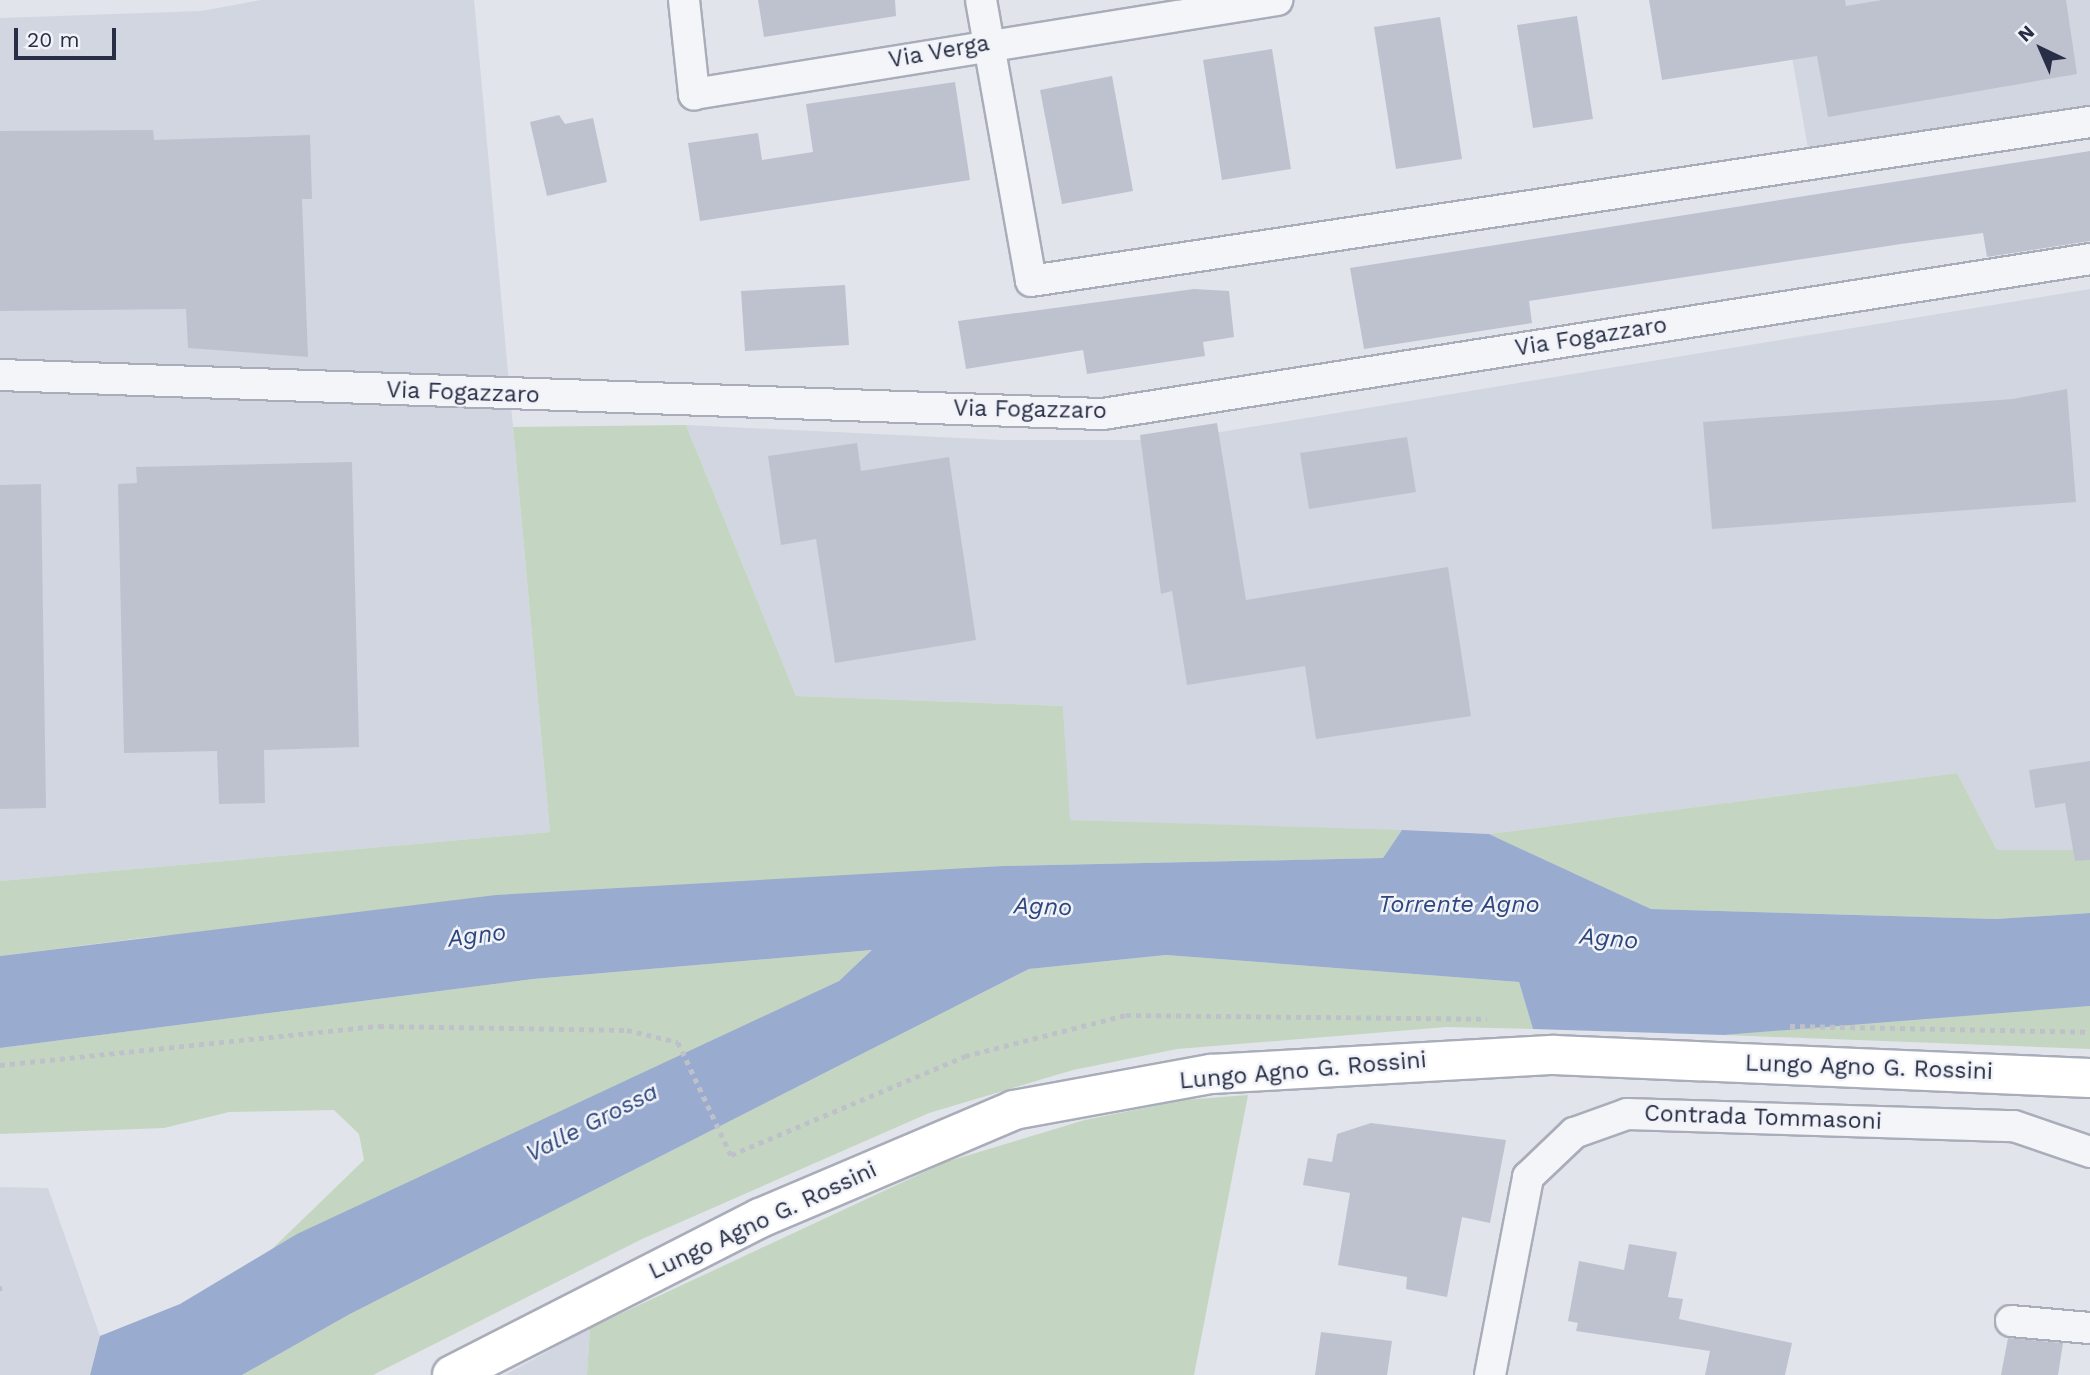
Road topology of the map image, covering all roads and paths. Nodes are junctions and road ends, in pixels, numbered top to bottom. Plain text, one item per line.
1 (684, 0) edge
2 (981, 0) edge
3 (1277, 0) edge
4 (988, 44) junction
5 (2090, 122) edge
6 (2090, 259) edge
7 (0, 375) edge
8 (1785, 1026) dead end
9 (2090, 1032) edge
10 (0, 1065) edge
11 (2090, 1078) edge
12 (2090, 1152) edge
13 (731, 1155) dead end
14 (0, 1286) edge
15 (0, 1291) edge
16 (2011, 1321) dead end
17 (2090, 1328) edge
18 (452, 1375) edge
19 (1490, 1375) edge

1 - 4 street, Via Verga
2 - 4 street
3 - 4 street, Via Verga
4 - 5 street
6 - 7 street, Via Fogazzaro
8 - 9 path
10 - 13 path
11 - 18 main road, Lungo Agno G. Rossini
12 - 19 street, Contrada Tommasoni
14 - 15 path
16 - 17 street

